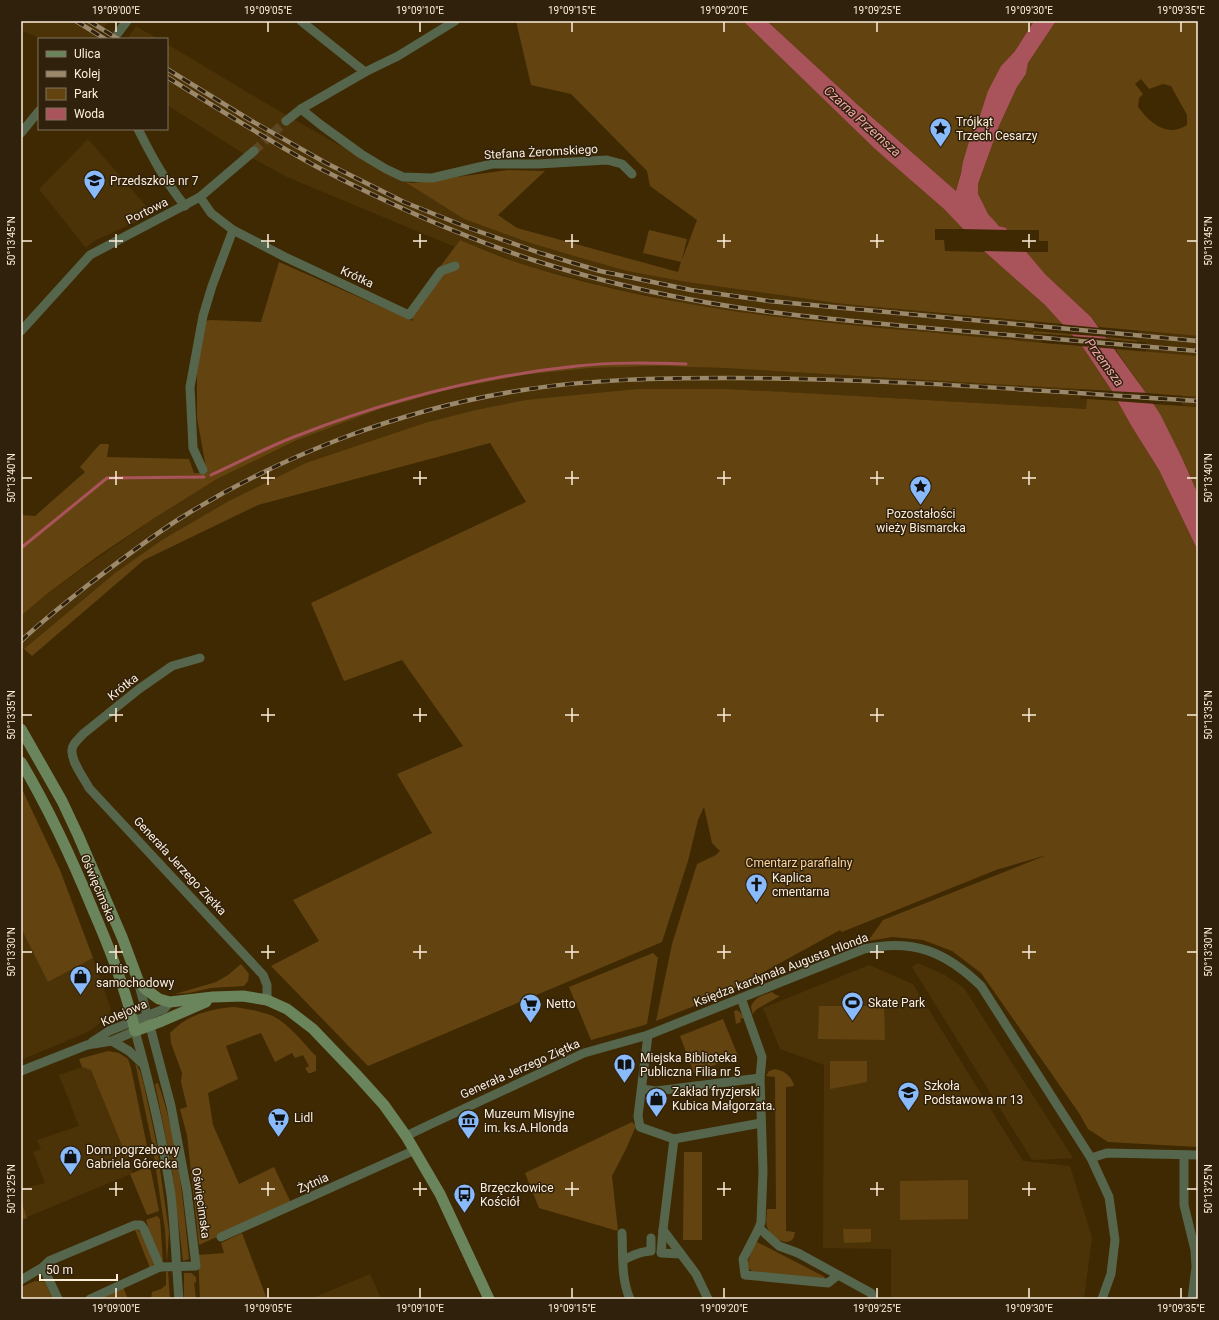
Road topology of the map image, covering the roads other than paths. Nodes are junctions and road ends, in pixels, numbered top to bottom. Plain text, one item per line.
1 (127, 21) edge
2 (301, 21) edge
3 (455, 21) edge
4 (118, 33) dead end
5 (365, 72) junction
6 (302, 109) junction
7 (38, 112) edge
8 (286, 121) tunnel mouth
9 (138, 130) edge
10 (21, 133) edge
11 (254, 150) tunnel mouth
12 (632, 174) dead end
13 (200, 197) junction
14 (185, 206) junction
15 (233, 230) junction
16 (455, 266) dead end
17 (21, 331) edge
18 (203, 470) dead end
19 (200, 658) dead end
20 (21, 729) edge
21 (72, 750) joint
22 (21, 762) edge
23 (138, 980) junction
24 (213, 997) junction
25 (741, 998) junction
26 (267, 1000) junction
27 (170, 1002) junction
28 (149, 1021) junction
29 (134, 1026) junction
30 (648, 1035) junction
31 (112, 1041) junction
32 (87, 1045) junction
33 (145, 1066) junction
34 (21, 1071) edge
35 (760, 1078) junction
36 (642, 1089) junction
37 (761, 1122) junction
38 (406, 1136) junction
39 (674, 1139) junction
40 (415, 1150) junction
41 (1184, 1155) junction
42 (1198, 1155) edge
43 (1091, 1158) junction
44 (759, 1228) junction
45 (663, 1230) junction
46 (622, 1233) dead end
47 (221, 1237) dead end
48 (651, 1238) dead end
49 (682, 1254) junction
50 (623, 1260) junction
51 (43, 1267) junction
52 (160, 1267) junction
53 (176, 1267) junction
54 (838, 1275) junction
55 (21, 1280) edge
56 (58, 1299) edge
57 (90, 1299) edge
58 (179, 1299) edge
59 (489, 1299) edge
60 (630, 1299) edge
61 (708, 1299) edge
62 (873, 1299) edge
63 (1102, 1299) edge
64 (1192, 1299) edge

1 - 4 street
2 - 5 street
3 - 5 street
5 - 6 street
6 - 8 street
6 - 12 street, Stefana Żeromskiego
7 - 10 street
9 - 14 street
11 - 13 street, Portowa
13 - 14 street, Portowa
13 - 15 street
14 - 17 street, Portowa
15 - 16 street, Krótka
15 - 18 street
19 - 21 street, Krótka
20 - 23 main road, Oświęcimska
21 - 26 street, Generała Jerzego Ziętka
22 - 29 main road, Oświęcimska
23 - 27 main road, Oświęcimska
23 - 28 street, Oświęcimska
24 - 26 main road
24 - 27 main road, Oświęcimska
24 - 28 main road
25 - 30 street, Księdza kardynała Augusta Hlonda
25 - 35 street
25 - 43 street, Księdza kardynała Augusta Hlonda
26 - 38 main road
27 - 28 street, Kolejowa
28 - 29 main road
28 - 53 street, Oświęcimska
29 - 31 street, Kolejowa
29 - 32 street, Kolejowa
29 - 33 street, Oświęcimska
30 - 36 street
30 - 38 street, Generała Jerzego Ziętka
31 - 32 street, Kolejowa
31 - 33 street
32 - 34 street, Kolejowa
33 - 53 street, Oświęcimska
35 - 36 street
35 - 37 street
36 - 39 street
37 - 39 street
37 - 44 street
38 - 40 main road
39 - 45 street
40 - 47 street, Żytnia
40 - 59 main road
41 - 42 street
41 - 43 street
41 - 64 street
43 - 63 street, Księdza kardynała Augusta Hlonda
44 - 54 street
44 - 54 street
45 - 49 street
45 - 49 street
46 - 50 street
48 - 50 street
49 - 61 street
50 - 60 street
51 - 52 street
51 - 55 street
51 - 56 street
52 - 53 street
52 - 57 street
53 - 58 street, Oświęcimska
54 - 62 street

